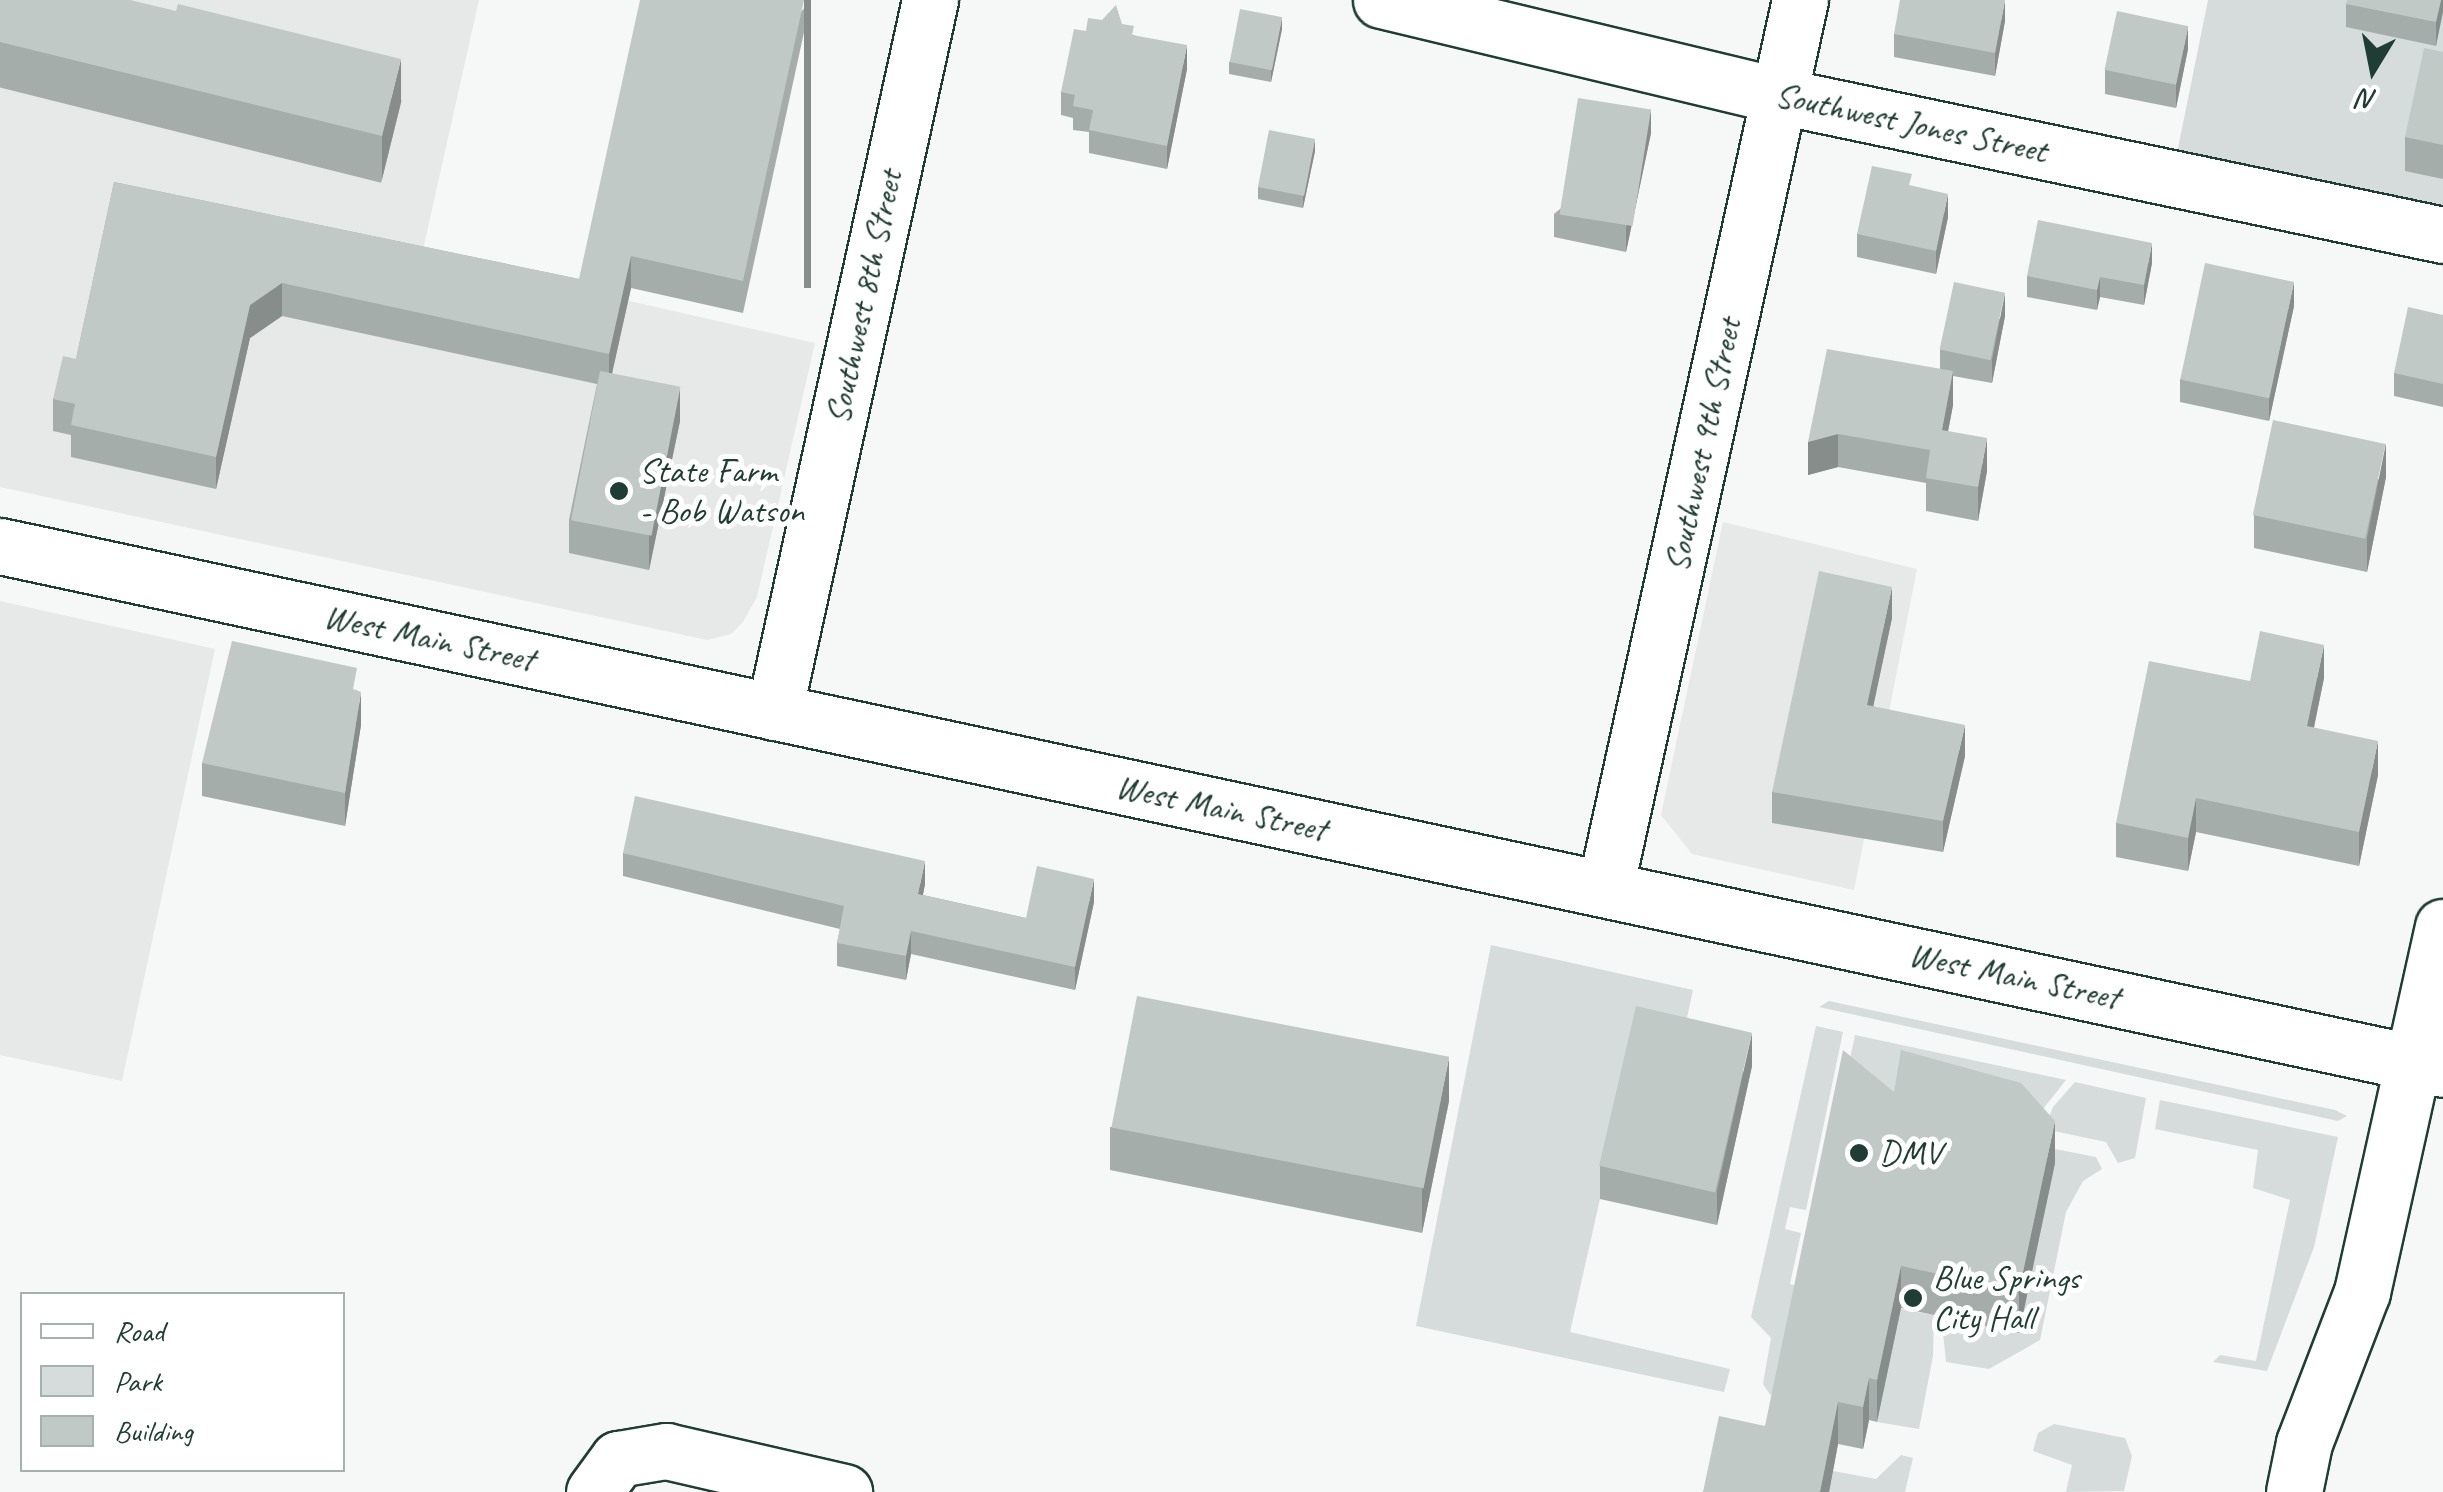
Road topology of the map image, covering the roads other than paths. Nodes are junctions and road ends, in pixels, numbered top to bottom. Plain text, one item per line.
1 (930, 0) edge
2 (1381, 0) edge
3 (1800, 0) edge
4 (1780, 96) junction
5 (2443, 235) edge
6 (0, 546) edge
7 (774, 712) junction
8 (1605, 889) junction
9 (2443, 927) edge
10 (2427, 1065) edge
11 (594, 1492) edge
12 (844, 1492) edge
13 (2294, 1492) edge

1 - 7 street, Southwest 8th Street
2 - 4 street, Southwest Jones Street
3 - 4 street, Southwest 9th Street
4 - 5 street, Southwest Jones Street
4 - 8 street, Southwest 9th Street
6 - 7 street, West Main Street
7 - 8 street, West Main Street
8 - 10 street, West Main Street
9 - 10 street
10 - 13 street
11 - 12 street

